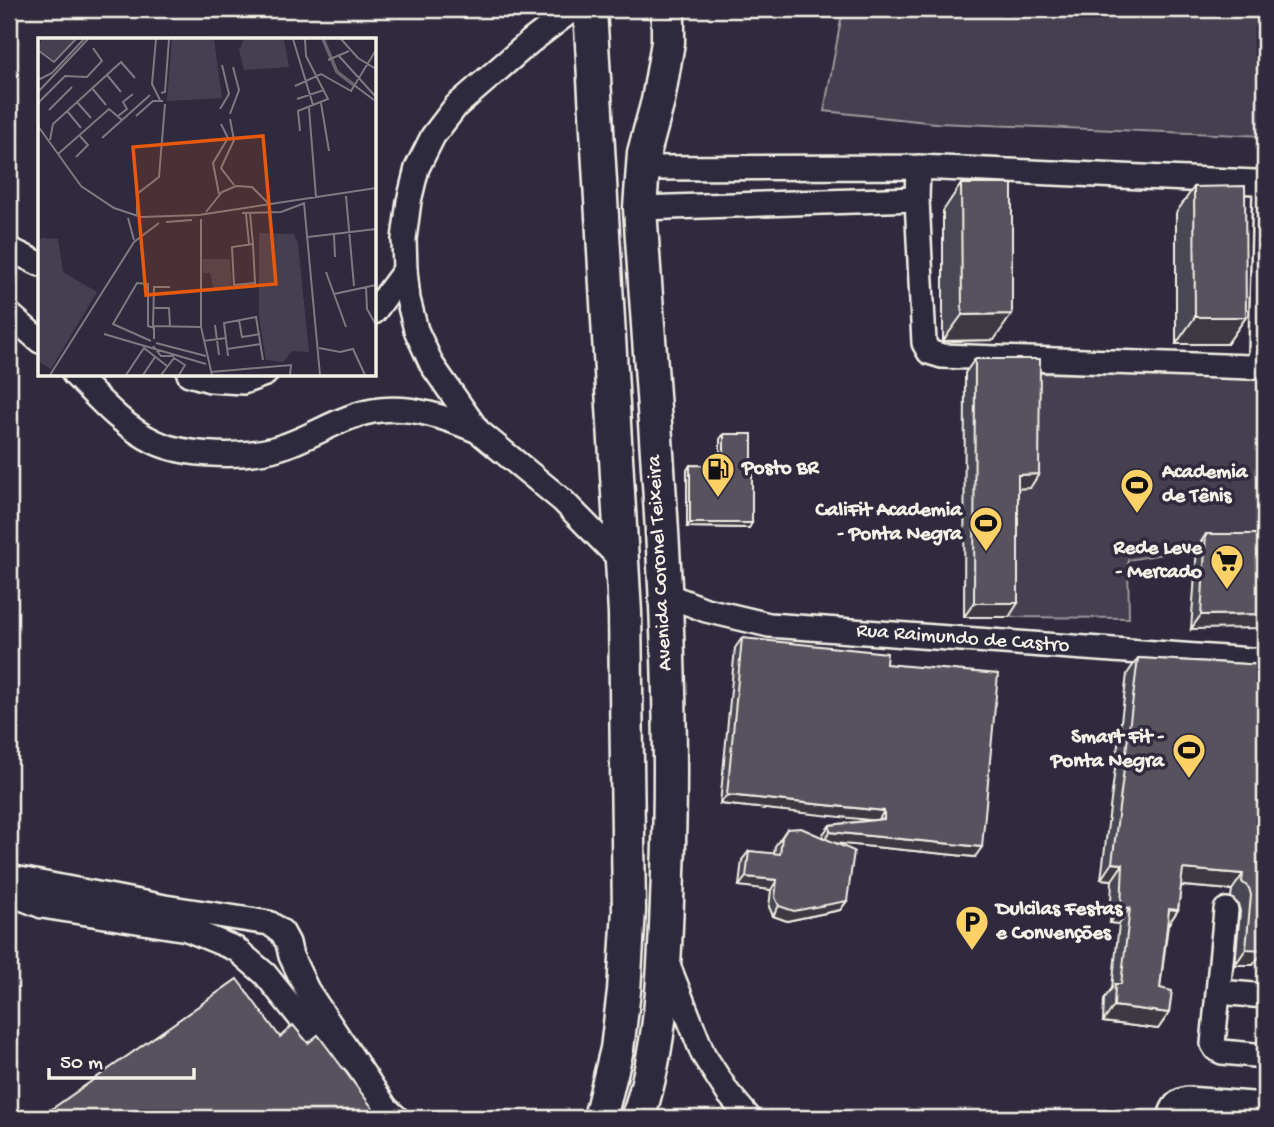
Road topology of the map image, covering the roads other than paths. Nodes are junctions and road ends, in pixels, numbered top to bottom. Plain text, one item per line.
1 (573, 9) edge
2 (590, 9) edge
3 (668, 9) edge
4 (918, 167) junction
5 (643, 168) junction
6 (917, 199) junction
7 (640, 208) junction
8 (9, 249) edge
9 (38, 263) edge
10 (405, 271) junction
11 (376, 309) edge
12 (9, 314) edge
13 (38, 339) edge
14 (76, 376) edge
15 (196, 376) edge
16 (260, 376) edge
17 (478, 431) junction
18 (622, 561) junction
19 (664, 594) junction
20 (1265, 661) edge
21 (9, 877) edge
22 (9, 893) edge
23 (1226, 909) dead end
24 (248, 919) junction
25 (236, 949) junction
26 (292, 956) junction
27 (665, 959) junction
28 (265, 974) junction
29 (1219, 992) junction
30 (1265, 996) edge
31 (1265, 1056) edge
32 (1265, 1105) edge
33 (599, 1114) edge
34 (378, 1118) edge
35 (397, 1118) edge
36 (638, 1118) edge
37 (749, 1118) edge
38 (1170, 1118) edge

1 - 10 street
2 - 18 highway, Avenida Coronel Teixeira
3 - 5 highway, Avenida Coronel Teixeira
4 - 5 street
4 - 6 street
4 - 6 street
5 - 7 highway, Avenida Coronel Teixeira
6 - 7 street
7 - 19 highway, Avenida Coronel Teixeira
8 - 9 street
10 - 11 street
10 - 17 street
12 - 13 street
14 - 17 street
15 - 16 street
17 - 18 street
18 - 33 highway, Avenida Coronel Teixeira
19 - 20 street, Rua Raimundo de Castro
19 - 27 highway, Avenida Coronel Teixeira
21 - 24 street
22 - 25 street
23 - 29 street
24 - 25 street
24 - 26 street
25 - 28 street
26 - 28 street
26 - 35 street
27 - 36 highway, Avenida Coronel Teixeira
27 - 37 street
28 - 34 street
29 - 30 street
29 - 31 street
32 - 38 street

